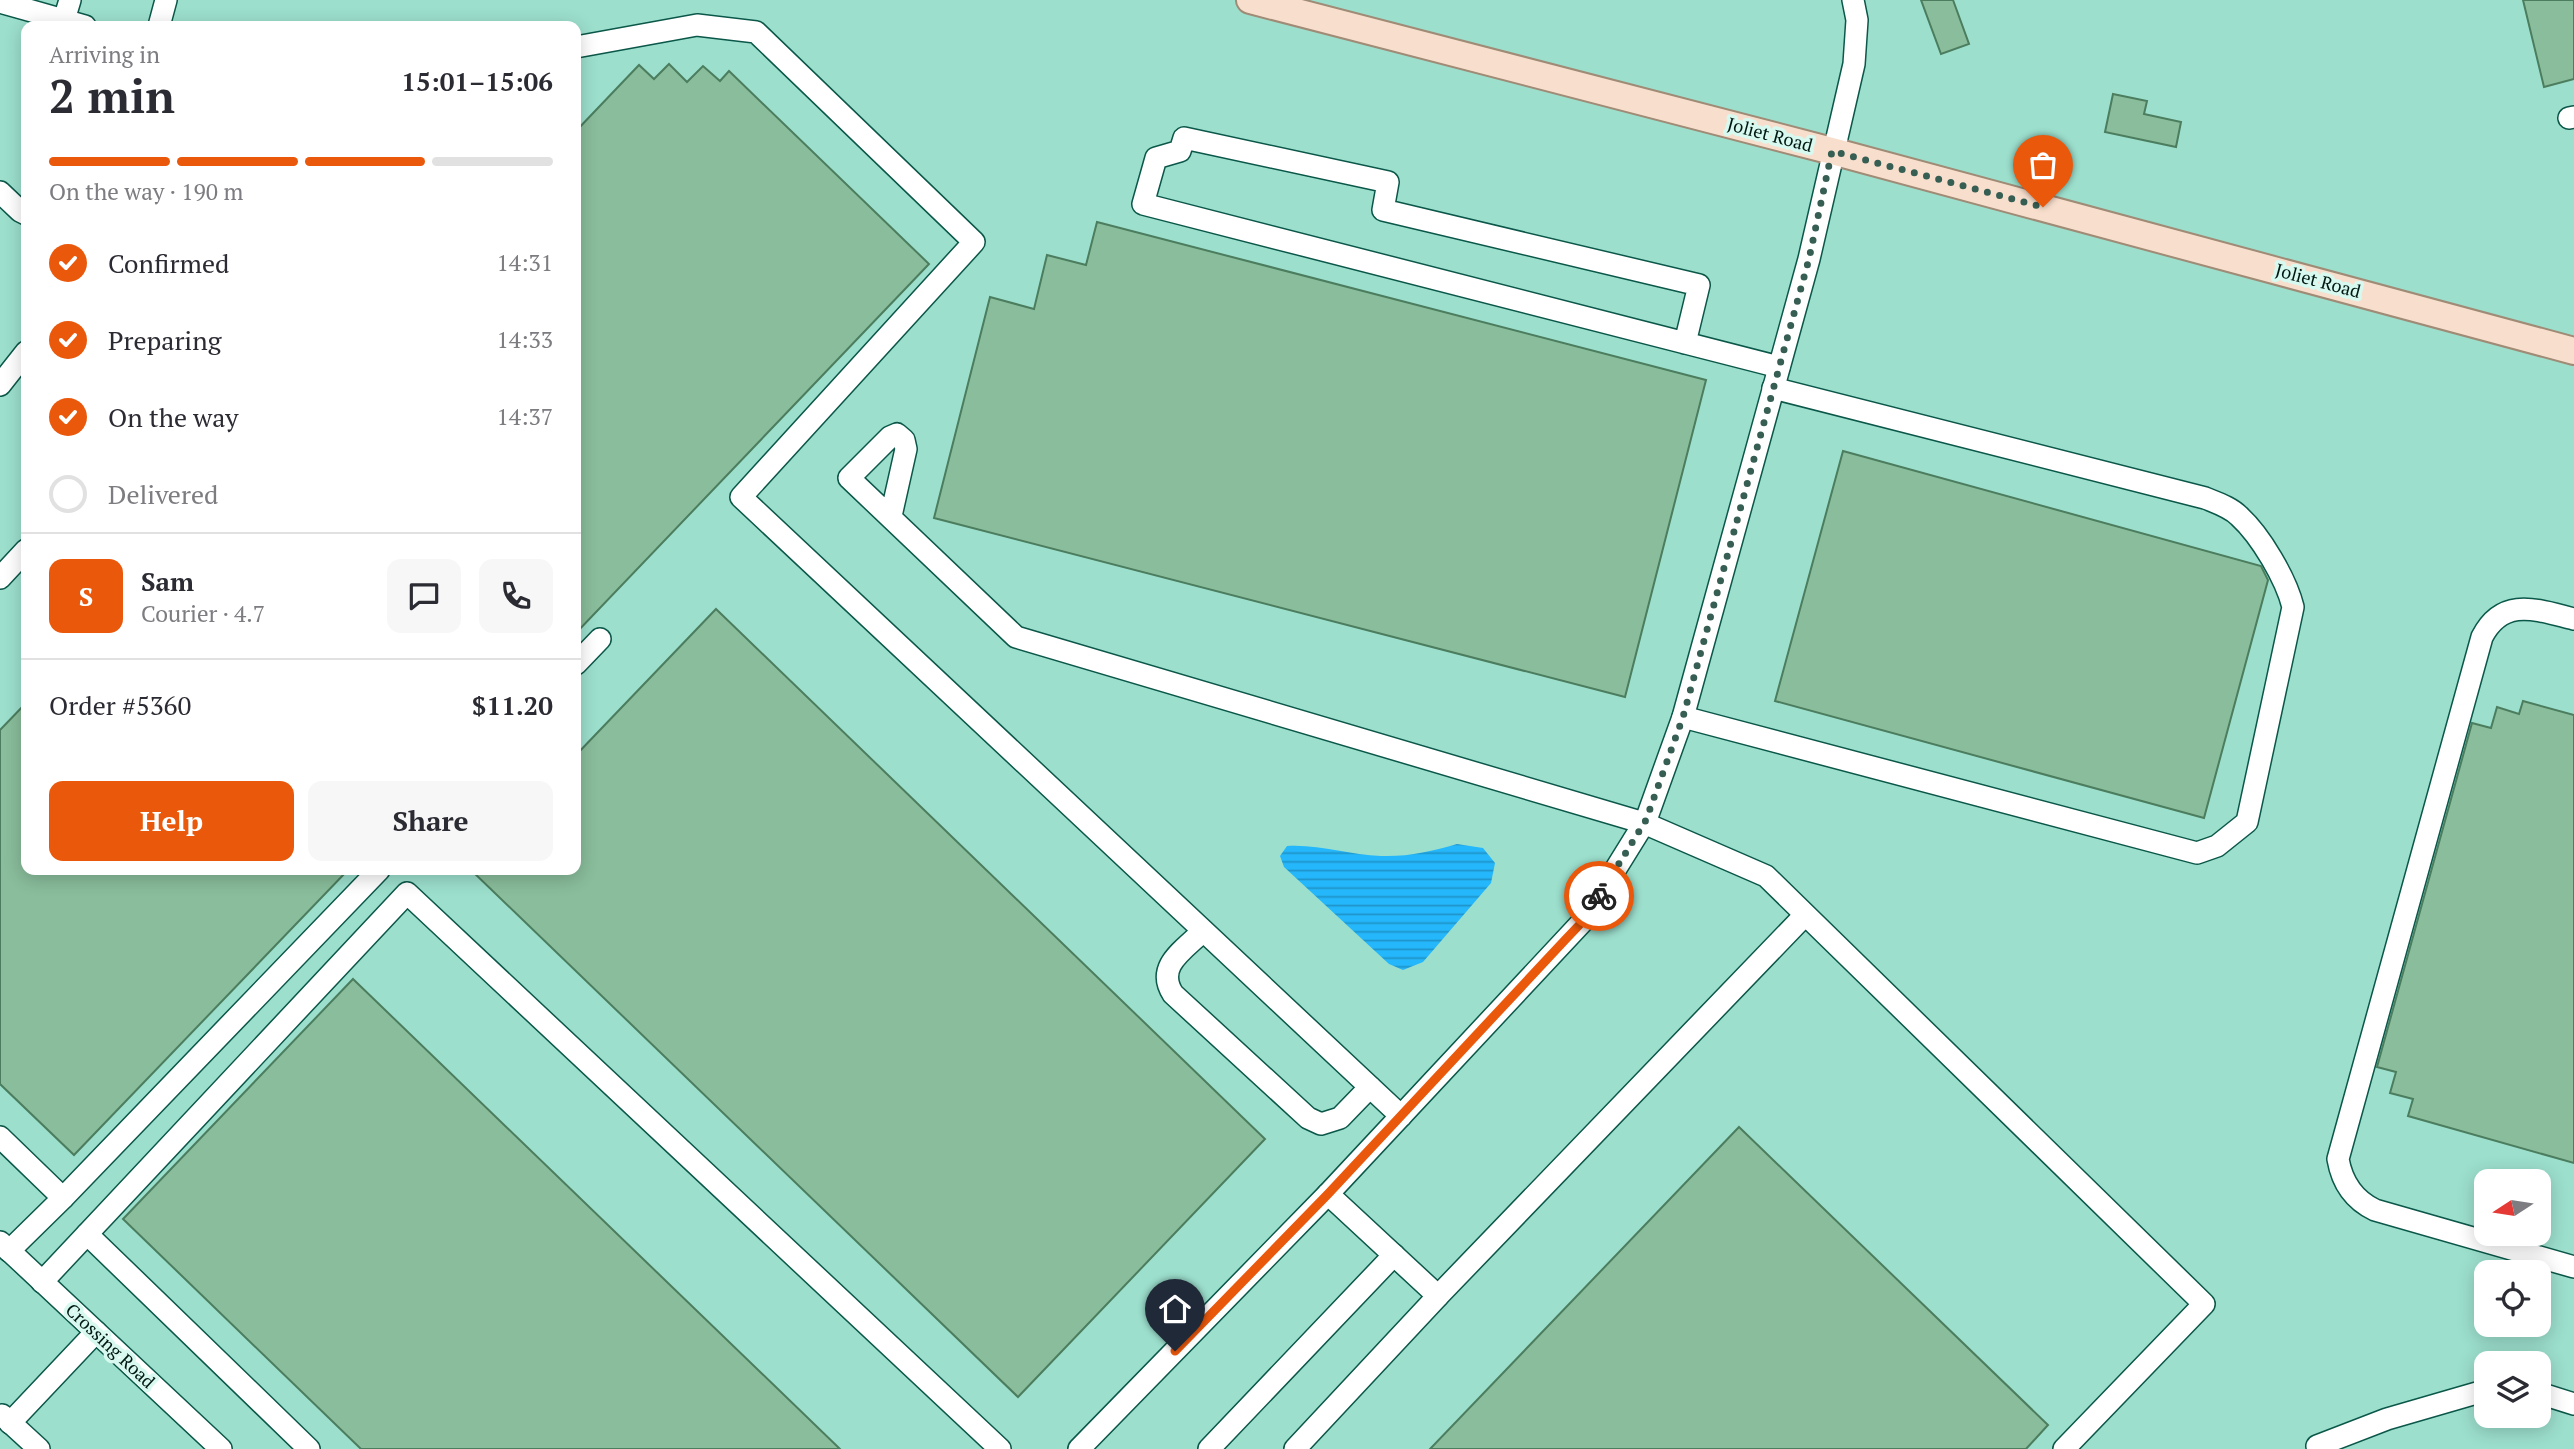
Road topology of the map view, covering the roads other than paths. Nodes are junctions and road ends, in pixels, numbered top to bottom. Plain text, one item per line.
1 (166, 0) edge
2 (1250, 0) edge
3 (1853, 0) edge
4 (3, 2) edge
5 (67, 10) edge
6 (160, 21) edge
7 (581, 46) edge
8 (1832, 151) junction
9 (0, 192) edge
10 (21, 210) edge
11 (1685, 343) junction
12 (2574, 351) edge
13 (21, 358) edge
14 (1776, 378) junction
15 (0, 385) edge
16 (891, 516) dead end
17 (21, 555) edge
18 (0, 578) edge
19 (2574, 619) edge
20 (600, 639) dead end
21 (581, 659) edge
22 (1683, 717) junction
23 (1644, 823) junction
24 (374, 875) edge
25 (1805, 915) junction
26 (1203, 931) junction
27 (1370, 1087) junction
28 (1401, 1116) junction
29 (0, 1137) edge
30 (1328, 1194) junction
31 (64, 1198) junction
32 (87, 1234) junction
33 (5, 1247) edge
34 (1394, 1255) junction
35 (2574, 1267) edge
36 (42, 1282) junction
37 (1438, 1296) junction
38 (96, 1332) junction
39 (2474, 1394) edge
40 (2551, 1397) edge
41 (2574, 1404) edge
42 (5, 1418) edge
43 (2317, 1446) dead end
44 (39, 1449) edge
45 (220, 1449) edge
46 (309, 1449) edge
47 (1000, 1449) edge
48 (1079, 1449) edge
49 (1209, 1449) edge
50 (1295, 1449) edge
51 (2064, 1449) edge

1 - 6 street
2 - 8 main road, Joliet Road
3 - 8 street
4 - 5 street
7 - 26 street
8 - 12 main road, Joliet Road
8 - 14 street
9 - 10 street
11 - 11 street
11 - 14 street
13 - 15 street
14 - 22 street
14 - 22 street
16 - 23 street
17 - 18 street
19 - 35 street
20 - 21 street
22 - 23 street
23 - 25 street
23 - 28 street
24 - 31 street
25 - 37 street
25 - 51 street
26 - 27 street
26 - 27 street
27 - 28 street
28 - 30 street
29 - 31 street
30 - 34 street
30 - 48 street
31 - 33 street
32 - 36 street
32 - 46 street
32 - 47 street
33 - 36 street, Crossing Road
34 - 37 street
34 - 49 street
36 - 38 street, Crossing Road
37 - 50 street
38 - 42 street
38 - 45 street, Crossing Road
39 - 43 street
40 - 41 street
42 - 44 street

